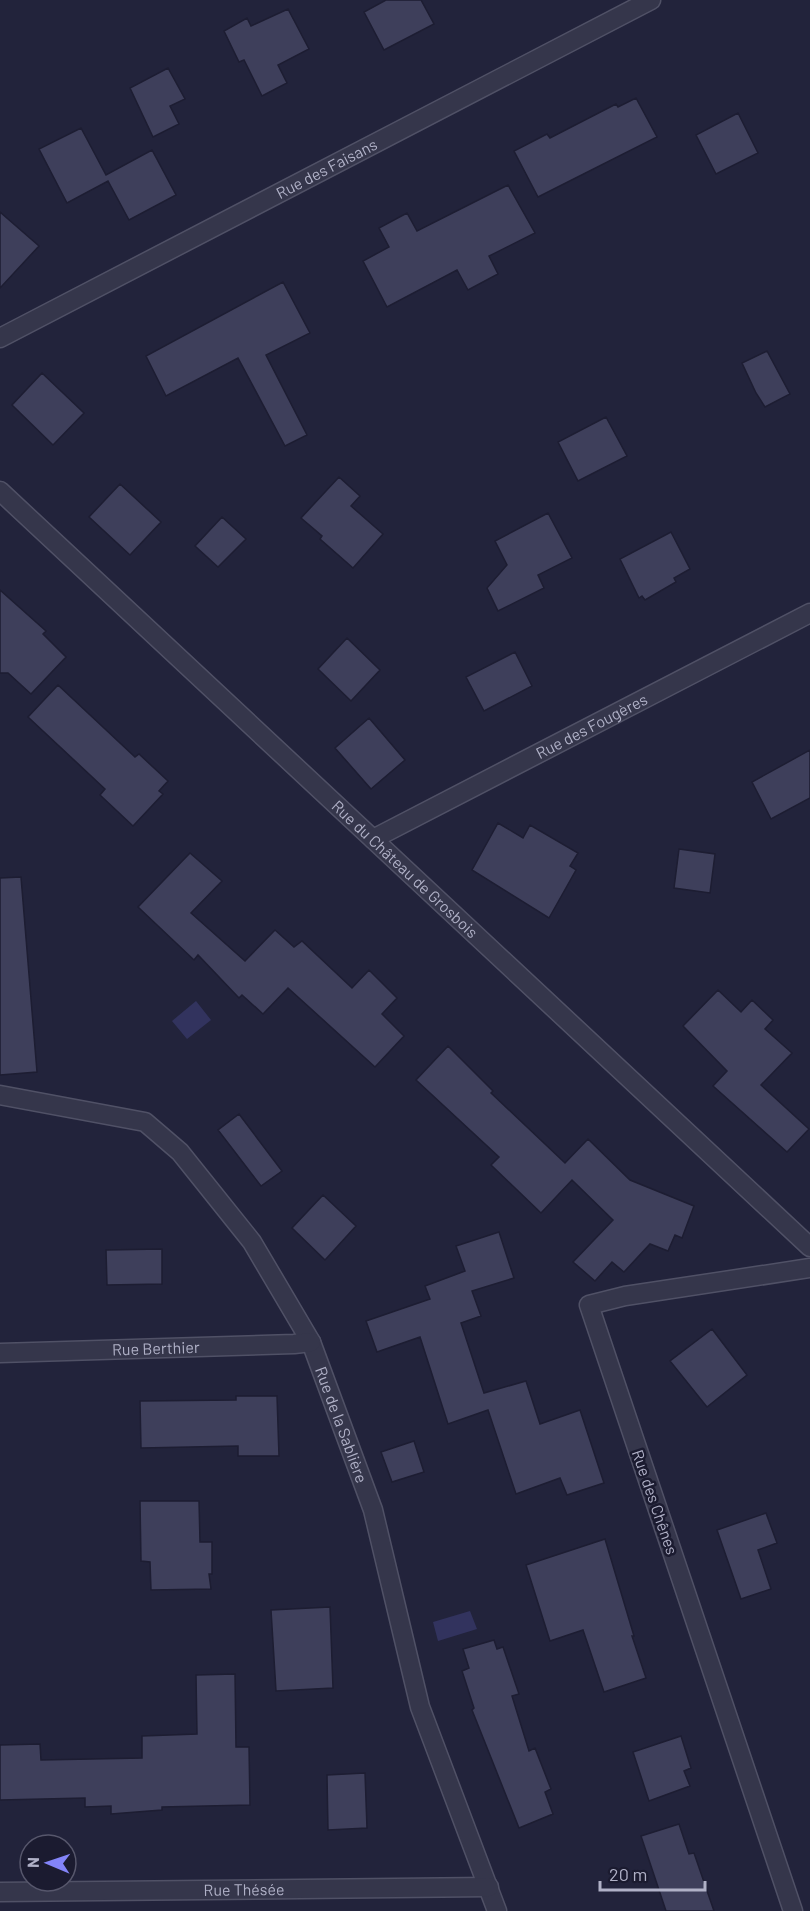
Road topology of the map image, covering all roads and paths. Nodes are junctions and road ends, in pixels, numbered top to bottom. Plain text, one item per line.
1 (651, 0) edge
2 (0, 338) edge
3 (0, 491) edge
4 (810, 613) edge
5 (373, 839) junction
6 (0, 1095) edge
7 (810, 1247) edge
8 (810, 1268) edge
9 (311, 1342) junction
10 (0, 1353) edge
11 (489, 1887) junction
12 (0, 1892) edge
13 (497, 1911) edge
14 (793, 1911) edge

1 - 2 street, Rue des Faisans
3 - 5 street, Rue du Château de Grosbois
4 - 5 street, Rue des Fougères
5 - 7 street, Rue du Château de Grosbois
6 - 9 street, Rue de la Sablière
8 - 14 street, Rue des Chênes
9 - 10 street, Rue Berthier
9 - 11 street, Rue de la Sablière
11 - 12 street, Rue Thésée
11 - 13 street, Rue de la Sablière

